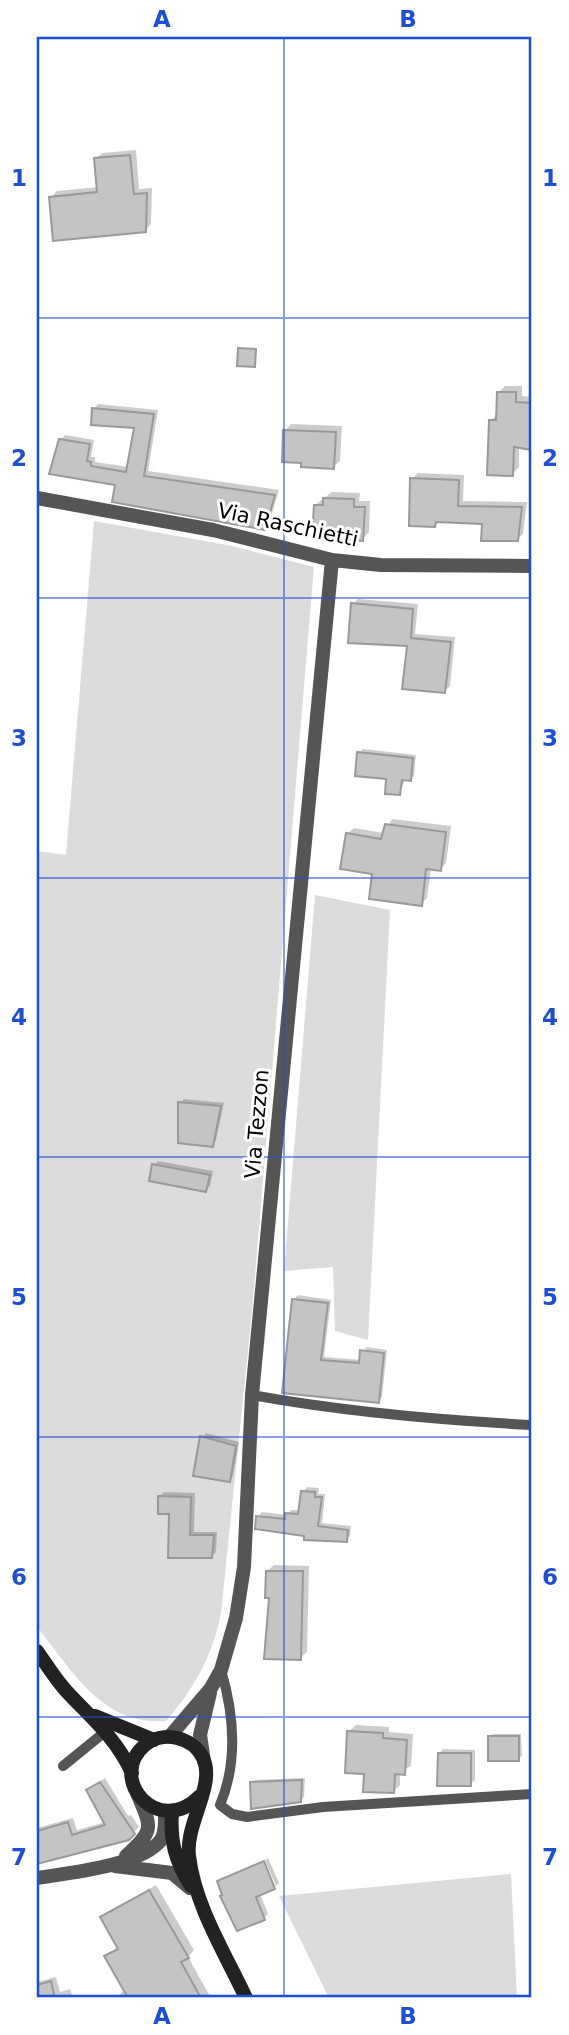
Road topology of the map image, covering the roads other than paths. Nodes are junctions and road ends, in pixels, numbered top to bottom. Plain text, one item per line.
1 (37, 498) edge
2 (332, 560) junction
3 (532, 566) edge
4 (252, 1395) junction
5 (532, 1425) edge
6 (37, 1651) edge
7 (221, 1670) junction
8 (211, 1688) junction
9 (91, 1714) junction
10 (106, 1731) junction
11 (170, 1737) junction
12 (154, 1740) junction
13 (204, 1760) junction
14 (63, 1766) dead end
15 (132, 1773) junction
16 (136, 1792) junction
17 (532, 1794) edge
18 (200, 1796) junction
19 (169, 1812) junction
20 (113, 1865) junction
21 (37, 1878) edge
22 (199, 1898) junction
23 (246, 1998) edge

1 - 2 street, Via Raschietti
2 - 3 street, Via Raschietti
2 - 4 street, Via Tezzon
4 - 5 lane
4 - 7 street, Via Tezzon
6 - 9 street
7 - 8 street, Via Tezzon
7 - 17 lane
8 - 11 street, Via Tezzon
8 - 13 street, Via Tezzon
9 - 10 street
9 - 12 street
10 - 14 lane
10 - 15 street
11 - 12 street
11 - 13 street
12 - 15 street
13 - 18 street
15 - 16 street
16 - 19 street
16 - 20 street
18 - 19 street
18 - 22 street
19 - 20 street
19 - 22 street
20 - 21 street
20 - 22 street
22 - 23 street

